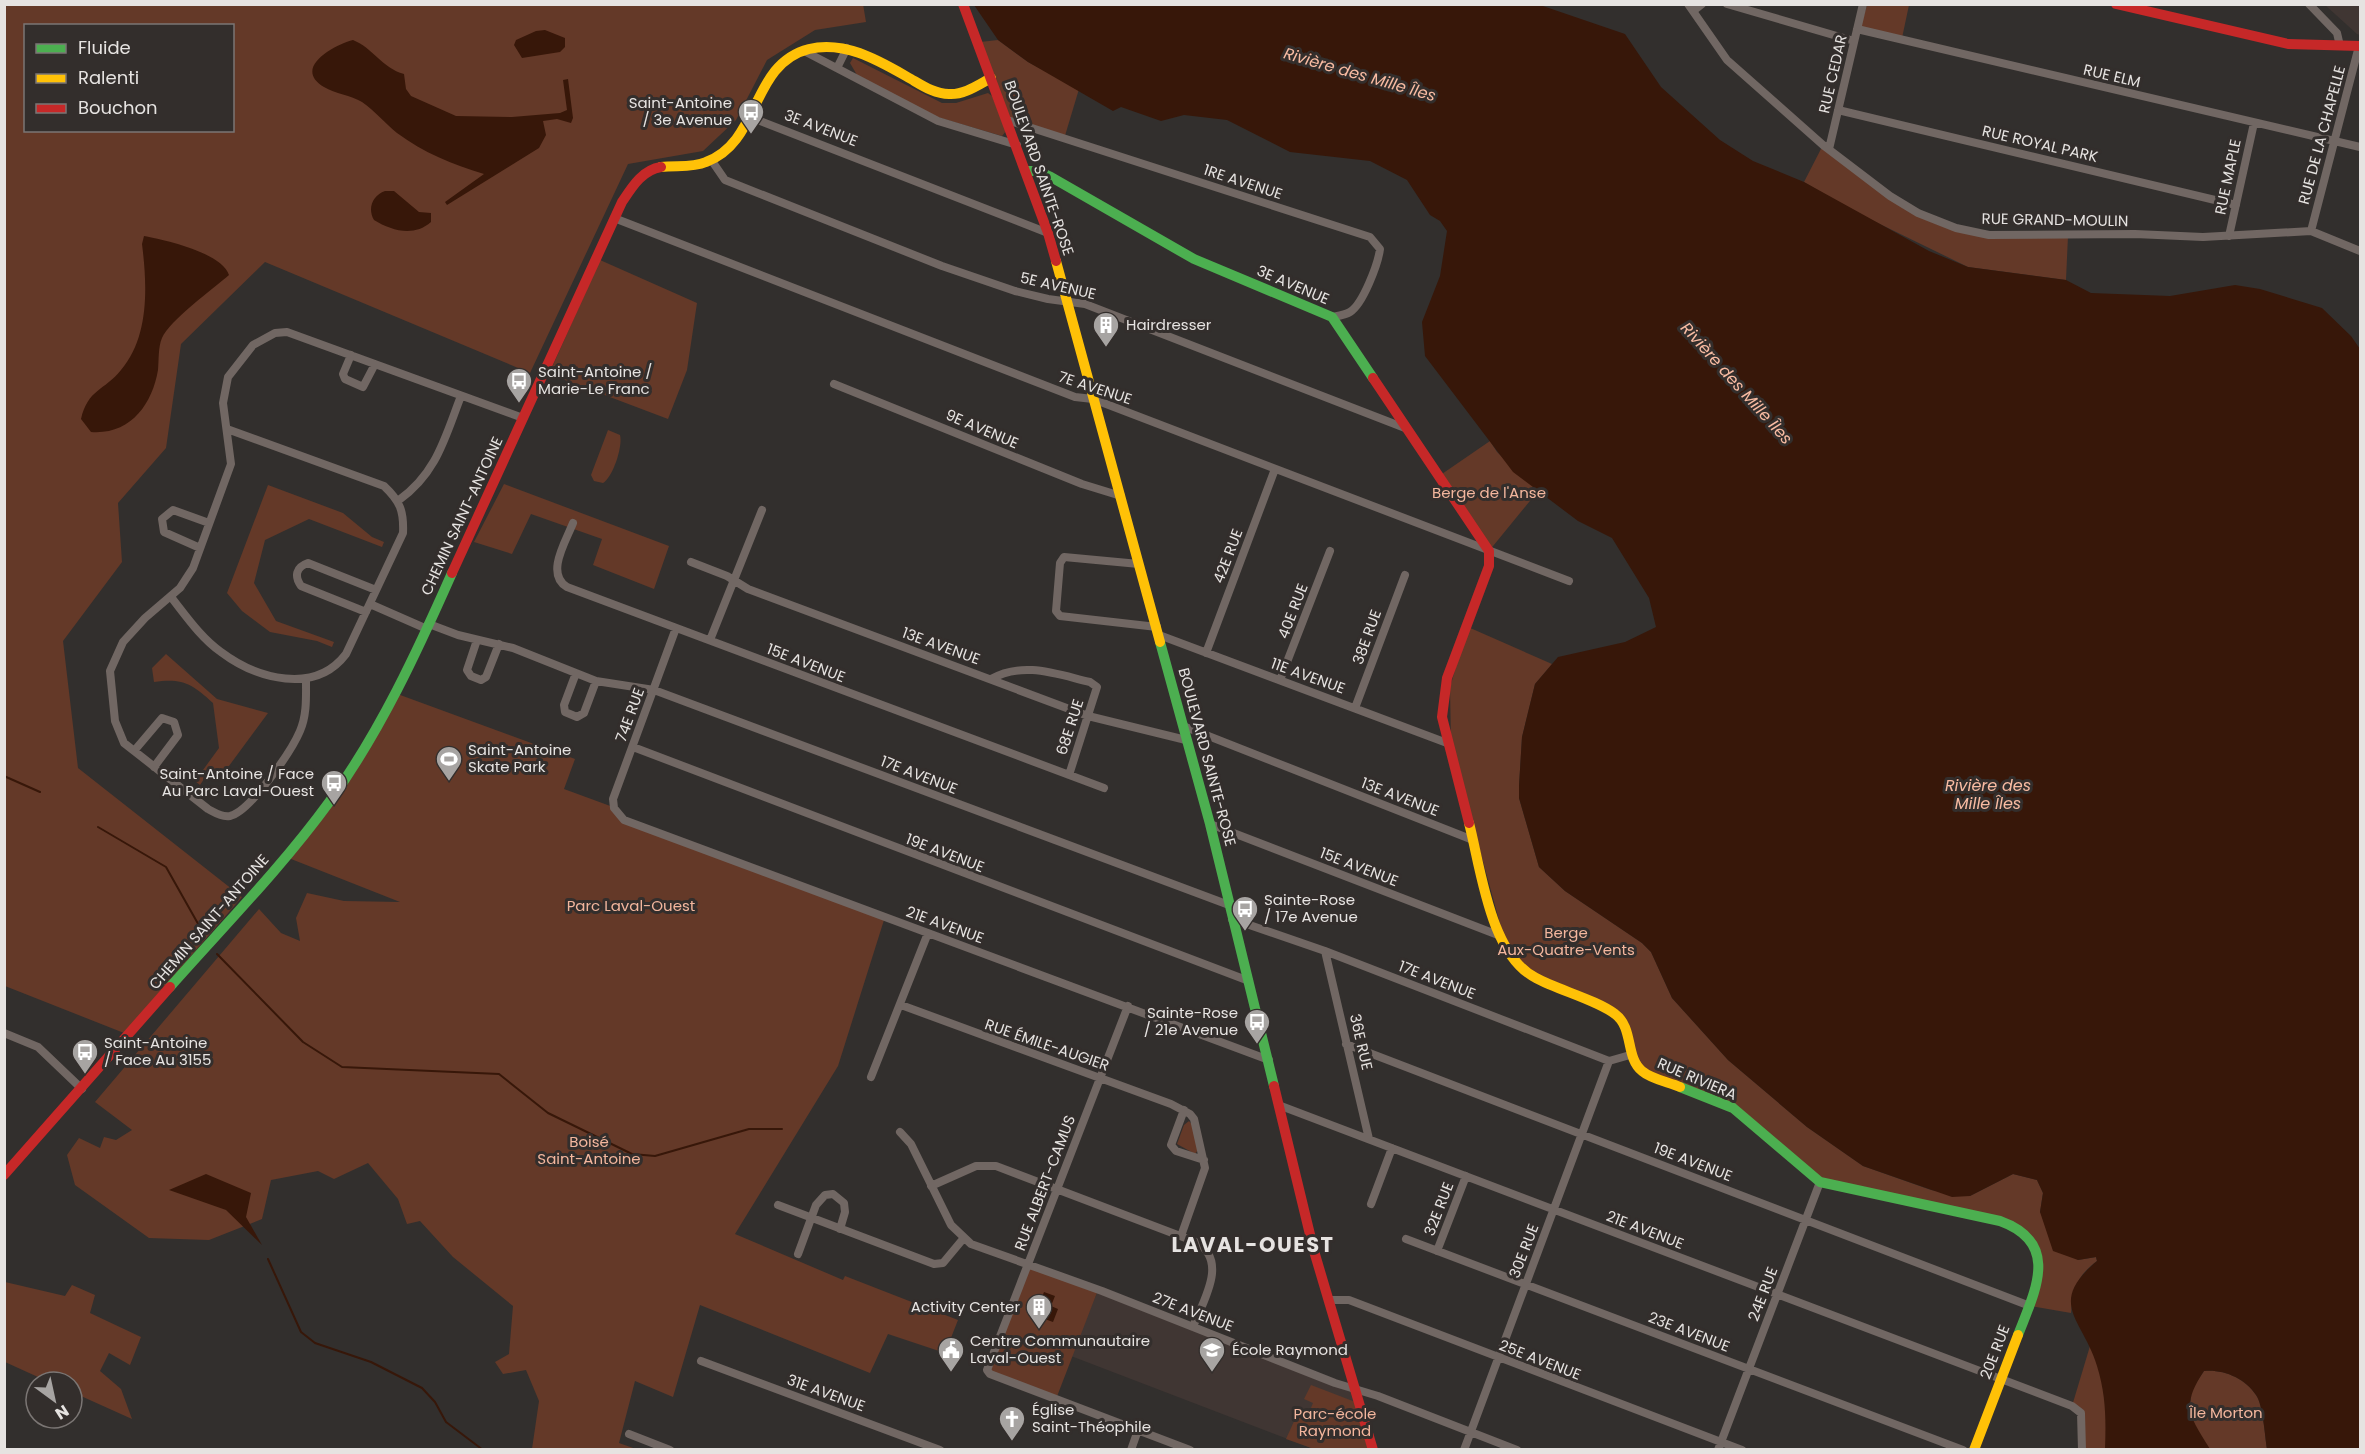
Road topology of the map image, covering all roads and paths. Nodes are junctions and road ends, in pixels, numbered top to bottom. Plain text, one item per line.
1 (963, 4) edge
2 (1702, 4) edge
3 (1727, 4) edge
4 (1863, 4) edge
5 (2116, 4) edge
6 (2309, 4) edge
7 (1690, 8) edge
8 (1857, 29) junction
9 (1854, 40) junction
10 (2340, 46) junction
11 (2360, 46) edge
12 (847, 48) junction
13 (804, 51) junction
14 (837, 68) junction
15 (992, 78) junction
16 (1838, 110) junction
17 (750, 117) junction
18 (1007, 120) junction
19 (2254, 123) junction
20 (2335, 142) junction
21 (1017, 146) junction
22 (2361, 147) edge
23 (1829, 149) junction
24 (712, 161) junction
25 (1026, 171) junction
26 (2236, 205) junction
27 (614, 218) junction
28 (2311, 231) junction
29 (1048, 233) junction
30 (2229, 236) junction
31 (2361, 251) edge
32 (1066, 301) junction
33 (1332, 317) junction
34 (351, 355) junction
35 (375, 364) junction
36 (834, 384) dead end
37 (461, 396) junction
38 (1093, 399) junction
39 (523, 418) junction
40 (1406, 428) junction
41 (227, 429) junction
42 (1275, 469) junction
43 (1121, 496) junction
44 (399, 500) junction
45 (762, 510) dead end
46 (209, 523) junction
47 (573, 523) dead end
48 (200, 548) junction
49 (1330, 551) dead end
50 (1489, 551) junction
51 (691, 562) dead end
52 (1139, 564) junction
53 (1405, 575) dead end
54 (1569, 581) dead end
55 (735, 582) junction
56 (376, 590) junction
57 (171, 597) junction
58 (370, 604) junction
59 (366, 612) junction
60 (428, 626) junction
61 (676, 628) junction
62 (1158, 631) junction
63 (477, 640) junction
64 (710, 640) junction
65 (499, 644) junction
66 (1206, 653) junction
67 (576, 673) junction
68 (991, 679) junction
69 (306, 680) junction
70 (1280, 680) junction
71 (596, 681) junction
72 (654, 690) junction
73 (1355, 708) junction
74 (1088, 716) junction
75 (1183, 726) junction
76 (1186, 740) junction
77 (1447, 743) junction
78 (633, 747) junction
79 (134, 751) junction
80 (154, 767) junction
81 (1068, 775) junction
82 (1104, 788) dead end
83 (615, 811) joint
84 (1210, 824) junction
85 (1473, 840) junction
86 (1229, 905) junction
87 (1232, 920) junction
88 (928, 933) junction
89 (1498, 934) junction
90 (1325, 951) junction
91 (1249, 981) junction
92 (901, 1005) junction
93 (1128, 1006) junction
94 (4, 1033) edge
95 (1346, 1044) junction
96 (1630, 1055) junction
97 (1269, 1060) junction
98 (1610, 1061) junction
99 (871, 1077) dead end
100 (1101, 1078) junction
101 (82, 1089) junction
102 (1281, 1106) junction
103 (1184, 1110) junction
104 (900, 1132) dead end
105 (1582, 1134) junction
106 (1369, 1139) junction
107 (1392, 1148) junction
108 (1204, 1160) junction
109 (4, 1176) edge
110 (1466, 1176) junction
111 (1820, 1182) junction
112 (931, 1186) junction
113 (1057, 1189) junction
114 (1371, 1204) dead end
115 (778, 1205) dead end
116 (1554, 1210) junction
117 (811, 1218) junction
118 (1806, 1220) junction
119 (840, 1229) junction
120 (1181, 1236) junction
121 (963, 1239) junction
122 (1406, 1239) dead end
123 (1437, 1251) junction
124 (798, 1254) dead end
125 (1028, 1264) junction
126 (2040, 1265) joint
127 (1526, 1285) junction
128 (1777, 1294) junction
129 (1329, 1300) junction
130 (2030, 1306) junction
131 (1193, 1327) junction
132 (1498, 1358) junction
133 (701, 1361) dead end
134 (1749, 1369) junction
135 (2001, 1379) junction
136 (1355, 1390) junction
137 (1138, 1430) junction
138 (1471, 1432) junction
139 (629, 1434) dead end
140 (1720, 1446) edge
141 (670, 1449) edge
142 (940, 1449) edge
143 (1131, 1449) edge
144 (1190, 1449) edge
145 (1373, 1449) edge
146 (1464, 1449) edge
147 (1517, 1449) edge
148 (1742, 1449) edge
149 (1963, 1449) edge
150 (1974, 1449) edge
151 (2082, 1449) edge

1 - 15 street, BOULEVARD SAINTE-ROSE
2 - 7 street
3 - 9 street
4 - 8 street, RUE CEDAR
5 - 10 street
6 - 10 street, RUE DE LA CHAPELLE
7 - 23 street, RUE GRAND-MOULIN
8 - 9 street, RUE CEDAR
8 - 19 street, RUE ELM
9 - 16 street, RUE CEDAR
10 - 11 street
11 - 20 street, RUE DE LA CHAPELLE
12 - 13 street, CHEMIN SAINT-ANTOINE
12 - 14 street
12 - 15 street, CHEMIN SAINT-ANTOINE
13 - 14 street
13 - 17 street, CHEMIN SAINT-ANTOINE
14 - 21 street
15 - 18 street, BOULEVARD SAINTE-ROSE
16 - 23 street, RUE CEDAR
16 - 26 street, RUE ROYAL PARK
17 - 24 street, CHEMIN SAINT-ANTOINE
17 - 29 street, 3E AVENUE
18 - 21 street, BOULEVARD SAINTE-ROSE
18 - 33 street, 1RE AVENUE
19 - 20 street, RUE ELM
19 - 26 street, RUE MAPLE
20 - 22 street, RUE ELM
20 - 28 street, RUE DE LA CHAPELLE
21 - 25 street, BOULEVARD SAINTE-ROSE
23 - 30 street, RUE GRAND-MOULIN
24 - 27 street, CHEMIN SAINT-ANTOINE
24 - 32 street, 5E AVENUE
25 - 29 street, BOULEVARD SAINTE-ROSE
25 - 33 street, 3E AVENUE
26 - 30 street, RUE MAPLE
27 - 38 street, 7E AVENUE
27 - 39 street, CHEMIN SAINT-ANTOINE
28 - 30 street, RUE GRAND-MOULIN
28 - 31 street, RUE GRAND-MOULIN
29 - 32 street, BOULEVARD SAINTE-ROSE
32 - 38 street, BOULEVARD SAINTE-ROSE
32 - 40 street, 5E AVENUE
33 - 40 street, 3E AVENUE
34 - 35 street
34 - 35 street
34 - 41 street
35 - 37 street
36 - 43 street, 9E AVENUE
37 - 39 street
37 - 44 street
38 - 42 street, 7E AVENUE
38 - 43 street, BOULEVARD SAINTE-ROSE
39 - 60 street, CHEMIN SAINT-ANTOINE
40 - 50 street, 3E AVENUE
41 - 44 street
41 - 46 street
42 - 50 street, 7E AVENUE
42 - 66 street, 42E RUE
43 - 52 street, BOULEVARD SAINTE-ROSE
44 - 56 street
45 - 55 street
46 - 48 street
46 - 48 street
47 - 61 street, 15E AVENUE
48 - 57 street
49 - 70 street, 40E RUE
50 - 54 street, 7E AVENUE
50 - 77 street
51 - 55 street, 13E AVENUE
52 - 62 street, BOULEVARD SAINTE-ROSE
52 - 62 street, 11E AVENUE
53 - 73 street, 38E RUE
55 - 64 street
55 - 68 street, 13E AVENUE
56 - 58 street
56 - 59 street
57 - 69 street
57 - 79 street
58 - 59 street
58 - 60 street, 17E AVENUE
59 - 69 street
60 - 63 street, 17E AVENUE
60 - 101 street, CHEMIN SAINT-ANTOINE
61 - 64 street, 15E AVENUE
61 - 72 street, 74E RUE
62 - 66 street, 11E AVENUE
62 - 75 street, BOULEVARD SAINTE-ROSE
63 - 65 street, 17E AVENUE
63 - 65 street
64 - 81 street, 15E AVENUE
65 - 67 street, 17E AVENUE
66 - 70 street, 11E AVENUE
67 - 71 street, 17E AVENUE
67 - 71 street
68 - 74 street, 13E AVENUE
68 - 74 street, 68E RUE
69 - 80 street
70 - 73 street, 11E AVENUE
71 - 72 street, 17E AVENUE
72 - 78 street, 74E RUE
72 - 86 street, 17E AVENUE
73 - 77 street, 11E AVENUE
74 - 76 street, 13E AVENUE
74 - 81 street, 68E RUE
75 - 76 street, BOULEVARD SAINTE-ROSE
75 - 85 street, 13E AVENUE
76 - 84 street, BOULEVARD SAINTE-ROSE
77 - 85 street
78 - 83 street, 74E RUE
78 - 91 street, 19E AVENUE
79 - 80 street
79 - 80 street
81 - 82 street, 15E AVENUE
83 - 88 street, 21E AVENUE
84 - 86 street, BOULEVARD SAINTE-ROSE
84 - 89 street, 15E AVENUE
85 - 89 street
86 - 87 street, BOULEVARD SAINTE-ROSE
87 - 90 street, 17E AVENUE
87 - 91 street, BOULEVARD SAINTE-ROSE
88 - 92 street
88 - 93 street, 21E AVENUE
89 - 96 street
90 - 95 street, 36E RUE
90 - 98 street, 17E AVENUE
91 - 97 street, BOULEVARD SAINTE-ROSE
92 - 99 street
92 - 100 street, RUE ÉMILE-AUGIER
93 - 97 street, 21E AVENUE
93 - 100 street, RUE ALBERT-CAMUS
94 - 101 street
95 - 105 street, 19E AVENUE
95 - 106 street, 36E RUE
96 - 98 street
96 - 111 street, RUE RIVIERA
97 - 102 street, BOULEVARD SAINTE-ROSE
98 - 105 street, 30E RUE
100 - 103 street, RUE ÉMILE-AUGIER
100 - 113 street, RUE ALBERT-CAMUS
101 - 109 street, CHEMIN SAINT-ANTOINE
102 - 106 street, 21E AVENUE
102 - 129 street, BOULEVARD SAINTE-ROSE
103 - 108 street
103 - 108 street
104 - 112 street
105 - 116 street, 30E RUE
105 - 118 street, 19E AVENUE
106 - 107 street, 21E AVENUE
107 - 110 street, 21E AVENUE
107 - 114 street
108 - 120 street
110 - 116 street, 21E AVENUE
110 - 123 street, 32E RUE
111 - 118 street, 24E RUE
111 - 126 street, RUE RIVIERA
112 - 113 street
112 - 121 street
113 - 120 street
113 - 125 street, RUE ALBERT-CAMUS
115 - 117 street
116 - 127 street, 30E RUE
116 - 128 street, 21E AVENUE
117 - 119 street
117 - 119 street
117 - 124 street
118 - 128 street, 24E RUE
118 - 130 street, 19E AVENUE
119 - 121 street
120 - 131 street
121 - 125 street, 27E AVENUE
122 - 123 street, 23E AVENUE
123 - 127 street, 23E AVENUE
125 - 131 street, 27E AVENUE
125 - 137 street, RUE ALBERT-CAMUS
126 - 130 street, 20E RUE
127 - 132 street, 30E RUE
127 - 134 street, 23E AVENUE
128 - 134 street, 24E RUE
128 - 135 street, 21E AVENUE
129 - 132 street, 25E AVENUE
129 - 136 street, BOULEVARD SAINTE-ROSE
130 - 135 street, 20E RUE
131 - 136 street, 27E AVENUE
132 - 138 street, 30E RUE
132 - 140 street, 25E AVENUE
133 - 142 street, 31E AVENUE
134 - 140 street, 24E RUE
134 - 149 street, 23E AVENUE
135 - 150 street, 20E RUE
135 - 151 street
136 - 138 street, 27E AVENUE
136 - 145 street, BOULEVARD SAINTE-ROSE
137 - 143 street
137 - 144 street
138 - 146 street, 30E RUE
138 - 147 street, 27E AVENUE
139 - 141 street
140 - 148 street, 25E AVENUE

